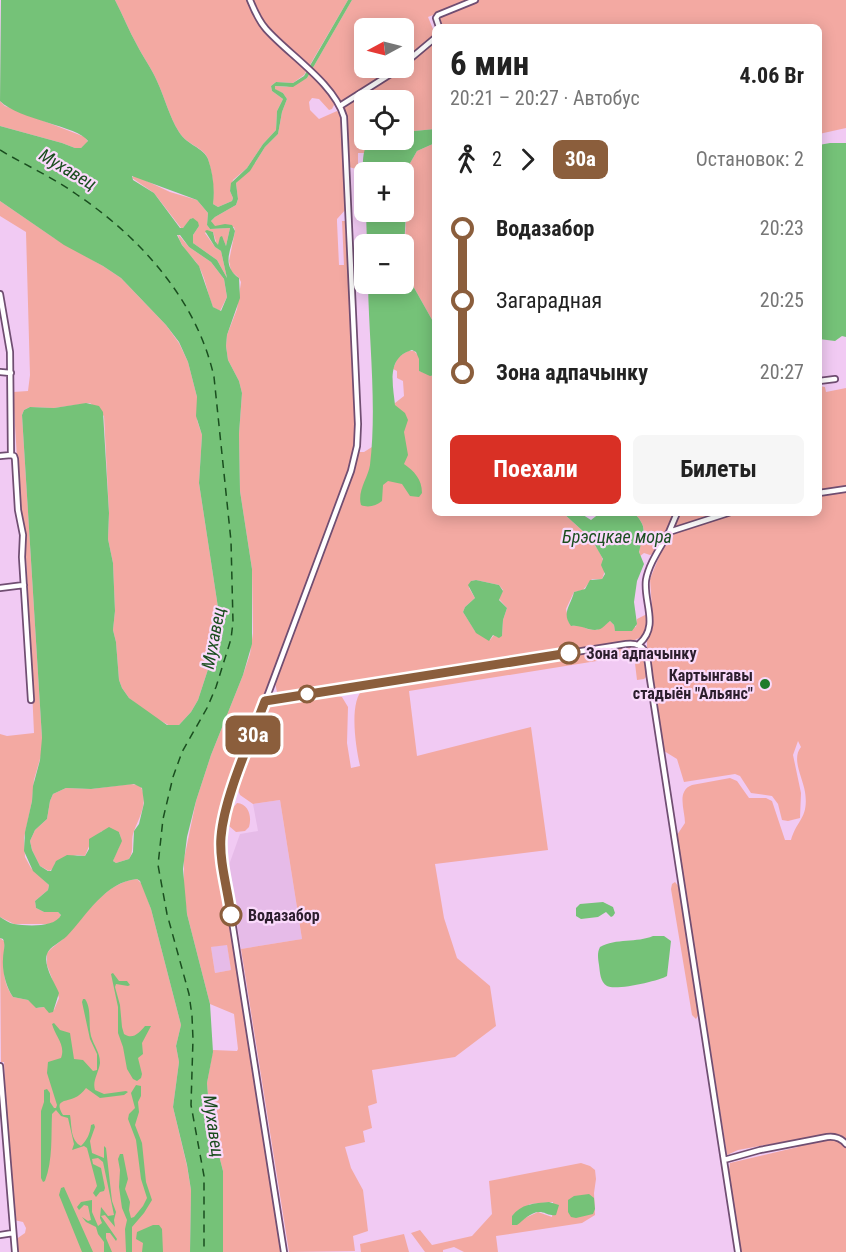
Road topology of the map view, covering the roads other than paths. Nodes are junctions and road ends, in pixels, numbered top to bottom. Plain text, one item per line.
1 (250, 0) edge
2 (475, 0) edge
3 (438, 24) edge
4 (432, 41) edge
5 (414, 56) edge
6 (384, 78) edge
7 (340, 106) junction
8 (0, 294) edge
9 (0, 372) edge
10 (11, 373) junction
11 (836, 379) dead end
12 (822, 381) edge
13 (11, 455) junction
14 (0, 456) edge
15 (846, 489) edge
16 (822, 493) edge
17 (676, 516) edge
18 (719, 516) edge
19 (669, 532) junction
20 (24, 585) junction
21 (0, 588) edge
22 (639, 644) junction
23 (31, 700) dead end
24 (265, 701) junction
25 (1, 1066) edge
26 (2, 1121) edge
27 (846, 1144) edge
28 (724, 1160) junction
29 (13, 1233) junction
30 (0, 1235) edge
31 (15, 1252) edge
32 (284, 1252) edge
33 (738, 1252) edge

1 - 7 street
2 - 3 street
4 - 5 street
6 - 7 street
7 - 24 street
8 - 10 street
9 - 10 street
10 - 13 street
11 - 12 street
13 - 14 street
13 - 20 street
15 - 16 street
17 - 19 street
18 - 19 street
19 - 22 street
20 - 21 street
20 - 23 street
22 - 24 street
22 - 28 street
24 - 32 street
25 - 26 street
26 - 29 street
27 - 28 street
28 - 33 street
29 - 30 street
29 - 31 street

